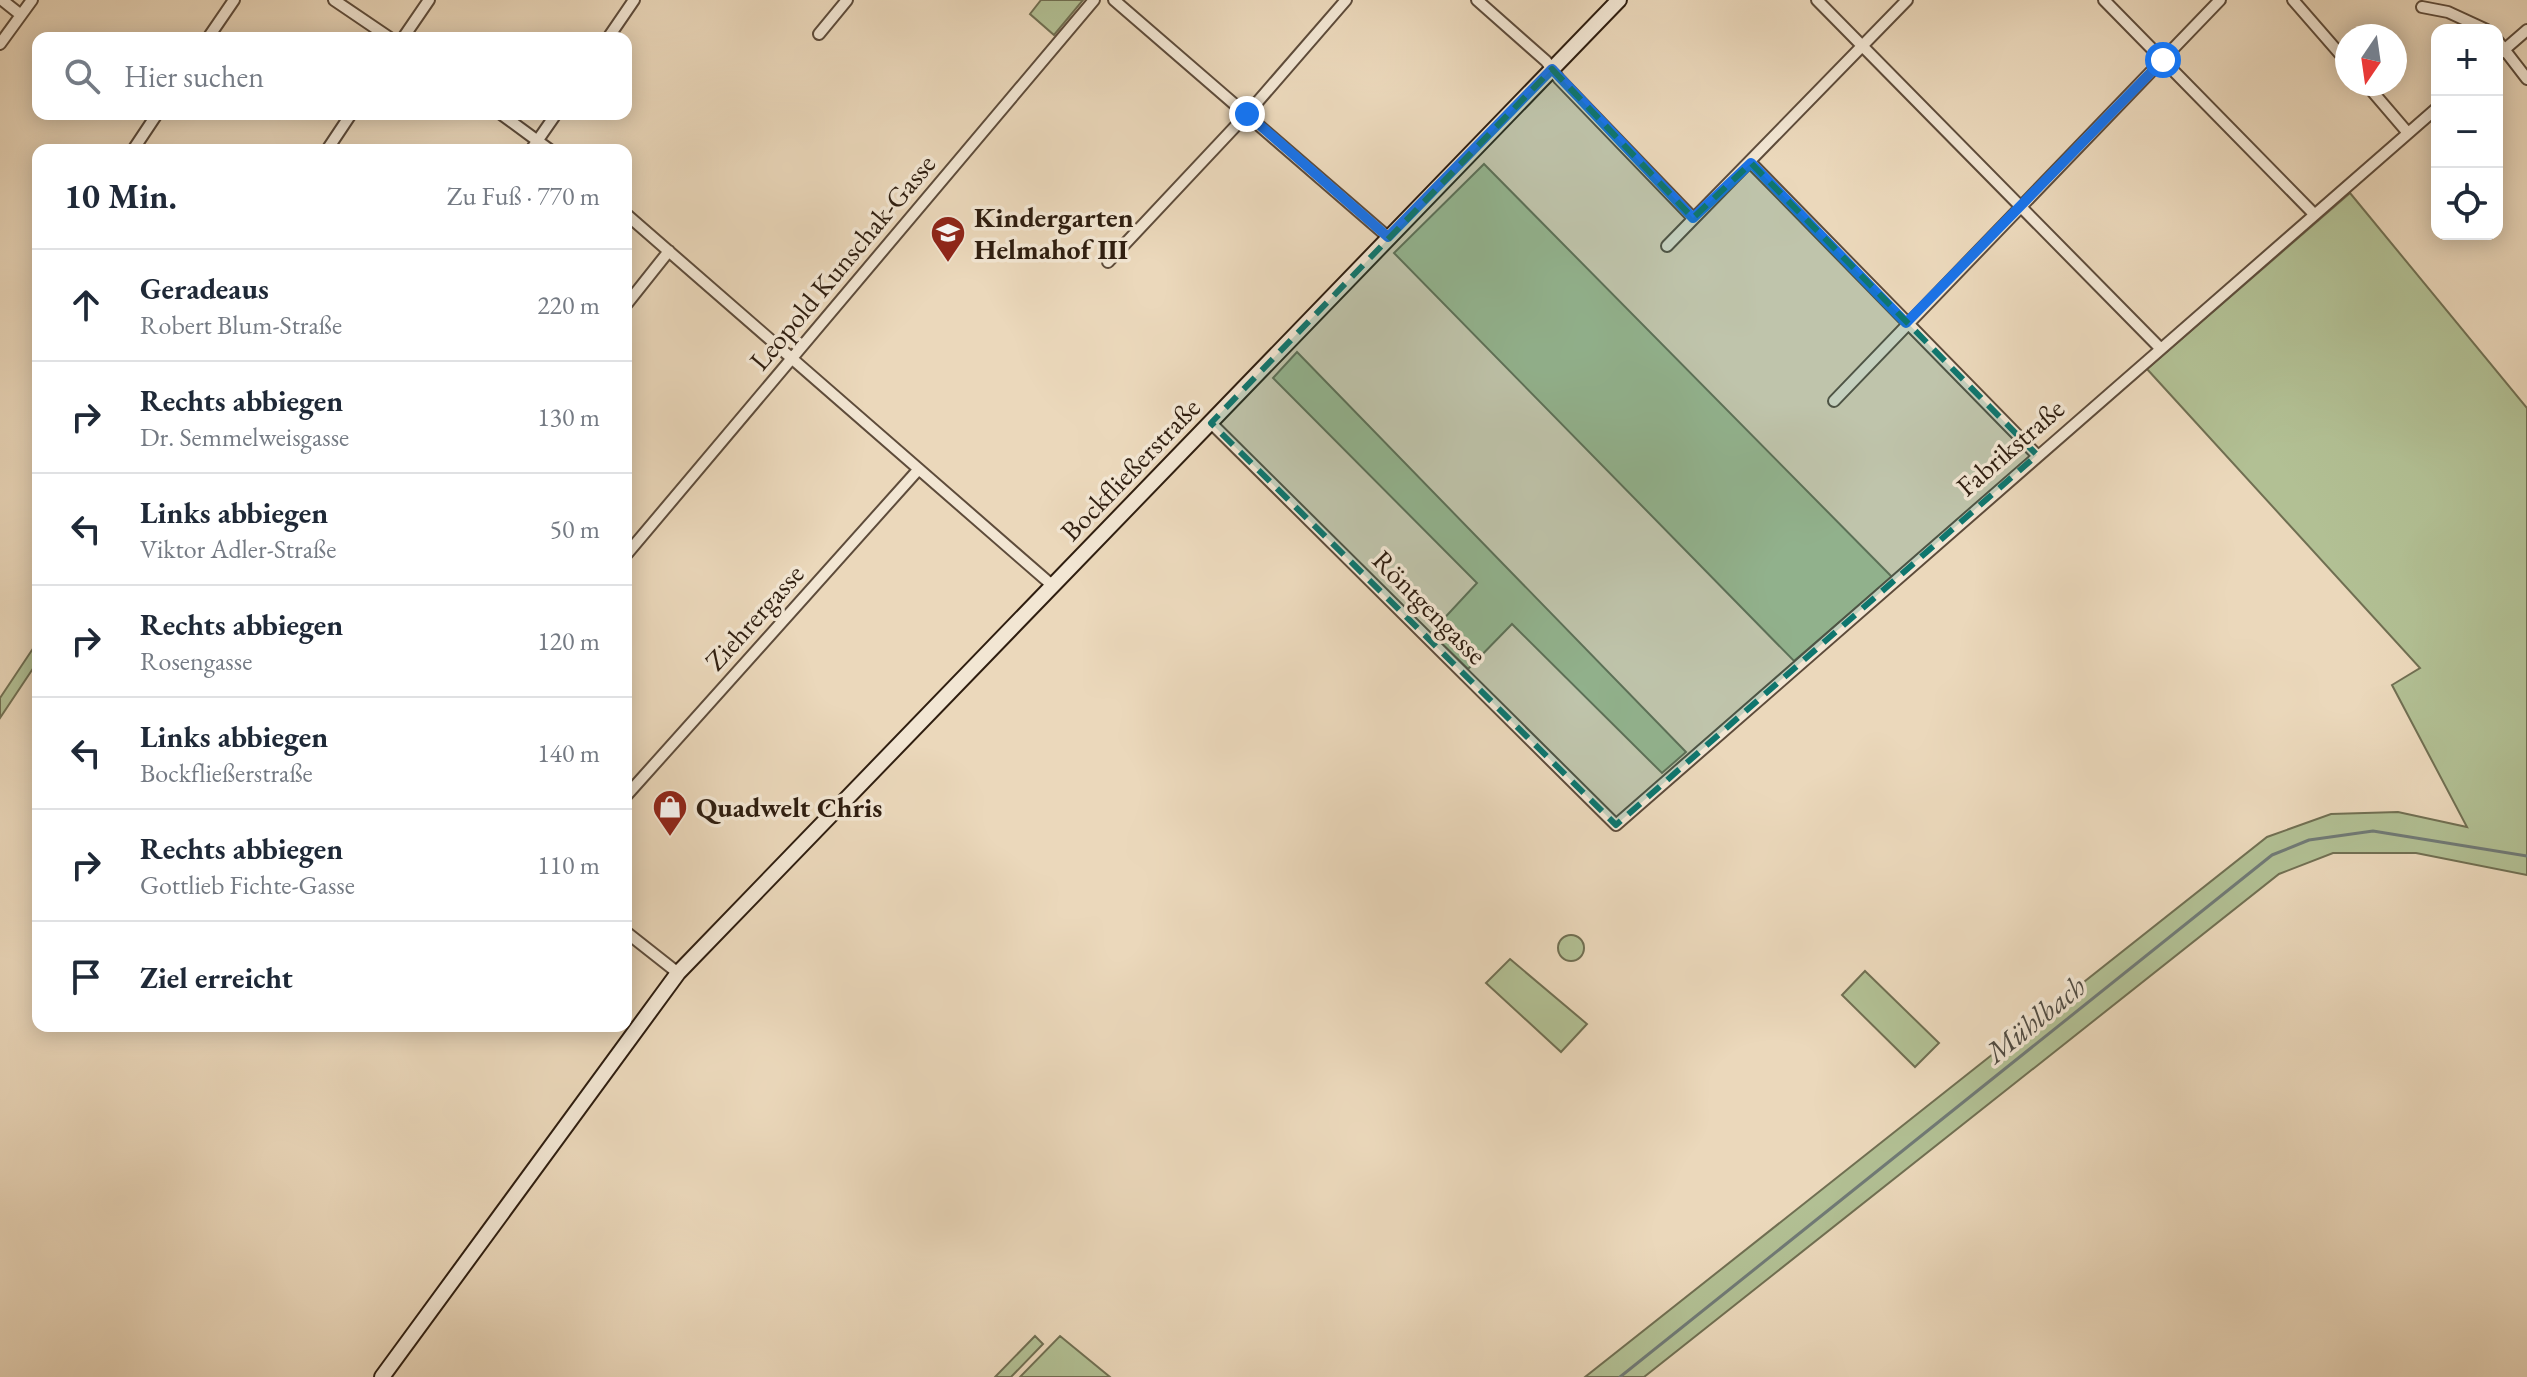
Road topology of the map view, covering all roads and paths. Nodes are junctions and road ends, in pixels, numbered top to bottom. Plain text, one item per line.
1 (2, 0) edge
2 (32, 0) edge
3 (234, 0) edge
4 (334, 0) edge
5 (429, 0) edge
6 (634, 0) edge
7 (847, 0) edge
8 (1094, 0) edge
9 (1114, 0) edge
10 (1346, 0) edge
11 (1477, 0) edge
12 (1619, 0) edge
13 (1817, 0) edge
14 (1907, 0) edge
15 (2104, 0) edge
16 (2220, 0) edge
17 (2293, 0) edge
18 (2422, 7) dead end
19 (21, 15) junction
20 (2474, 24) edge
21 (2527, 30) edge
22 (212, 32) edge
23 (381, 32) edge
24 (407, 32) edge
25 (612, 32) edge
26 (819, 34) dead end
27 (0, 44) edge
28 (1862, 47) junction
29 (2335, 48) edge
30 (2503, 51) edge
31 (2503, 55) edge
32 (2163, 60) junction
33 (1552, 69) junction
34 (2527, 79) edge
35 (2376, 96) edge
36 (2431, 113) edge
37 (1247, 114) junction
38 (153, 120) edge
39 (347, 120) edge
40 (510, 120) edge
41 (552, 120) edge
42 (2408, 133) junction
43 (538, 140) junction
44 (137, 144) edge
45 (331, 144) edge
46 (535, 144) edge
47 (543, 144) edge
48 (1751, 163) junction
49 (2020, 206) junction
50 (2314, 214) junction
51 (1693, 218) junction
52 (632, 219) edge
53 (1388, 237) junction
54 (1667, 246) dead end
55 (669, 251) junction
56 (1108, 262) dead end
57 (632, 297) edge
58 (1906, 323) junction
59 (2160, 348) junction
60 (792, 359) junction
61 (1834, 401) dead end
62 (1211, 423) junction
63 (2037, 455) junction
64 (918, 470) junction
65 (632, 548) edge
66 (1053, 586) junction
67 (632, 789) edge
68 (1616, 825) joint
69 (632, 937) edge
70 (678, 973) junction
71 (382, 1377) edge

1 - 19 street
2 - 19 street
3 - 22 street
4 - 23 street
5 - 24 street
6 - 25 street
7 - 26 street
8 - 60 street, Leopold Kunschak-Gasse
9 - 37 street
10 - 37 street
11 - 33 street
12 - 33 main road, Bockfließerstraße
13 - 28 street
14 - 28 street
15 - 32 street
16 - 32 street
17 - 29 street
18 - 20 street
19 - 27 street
21 - 30 street
28 - 48 street
28 - 49 street
31 - 34 street
32 - 49 street
32 - 50 street
33 - 51 street
33 - 53 main road, Bockfließerstraße
35 - 42 street
36 - 42 street, Fabrikstraße
37 - 53 street
37 - 56 street
38 - 44 street
39 - 45 street
40 - 43 street
41 - 43 street
42 - 50 street, Fabrikstraße
43 - 46 street
43 - 47 street
48 - 51 street
48 - 58 street
49 - 58 street
49 - 59 street
50 - 59 street, Fabrikstraße
51 - 54 street
52 - 55 street
53 - 62 main road, Bockfließerstraße
55 - 57 street
55 - 60 street
58 - 61 street
58 - 63 street
59 - 63 street, Fabrikstraße
60 - 64 street
60 - 65 street, Leopold Kunschak-Gasse
62 - 66 main road, Bockfließerstraße
62 - 68 street, Röntgengasse
63 - 68 street, Fabrikstraße
64 - 66 street
64 - 67 street, Ziehrergasse
66 - 70 main road, Bockfließerstraße
69 - 70 street
70 - 71 main road, Bockfließerstraße

